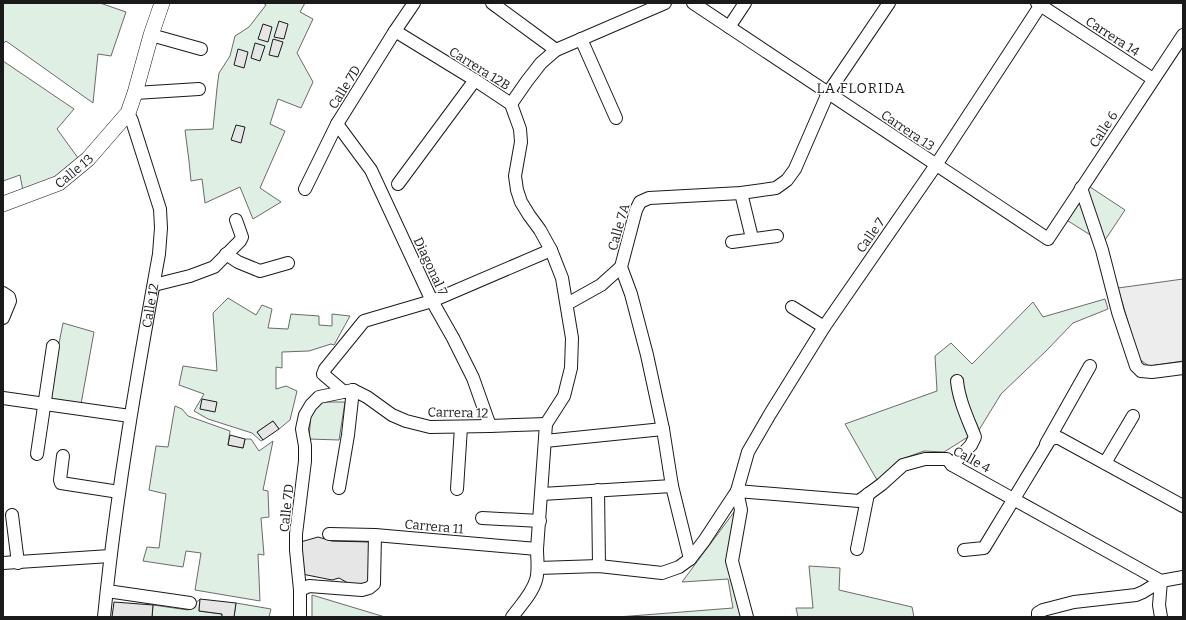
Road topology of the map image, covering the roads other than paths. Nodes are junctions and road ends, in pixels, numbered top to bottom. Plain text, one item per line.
1 (162, 3) edge
2 (414, 3) edge
3 (492, 3) edge
4 (665, 3) edge
5 (693, 3) edge
6 (745, 3) edge
7 (889, 3) edge
8 (1040, 4) edge
9 (729, 27) junction
10 (395, 31) junction
11 (151, 35) junction
12 (1183, 35) edge
13 (581, 39) junction
14 (201, 49) dead end
15 (556, 50) junction
16 (1153, 78) junction
17 (475, 80) junction
18 (199, 89) dead end
19 (135, 93) junction
20 (828, 93) junction
21 (511, 104) junction
22 (128, 112) junction
23 (616, 118) dead end
24 (337, 124) junction
25 (936, 165) junction
26 (398, 184) dead end
27 (1081, 188) junction
28 (305, 189) dead end
29 (741, 193) junction
30 (3, 204) edge
31 (236, 220) dead end
32 (777, 236) dead end
33 (752, 238) junction
34 (1048, 240) joint
35 (732, 242) dead end
36 (551, 250) junction
37 (226, 254) junction
38 (288, 263) dead end
39 (621, 267) junction
40 (154, 285) junction
41 (3, 293) edge
42 (432, 301) junction
43 (566, 304) junction
44 (792, 307) dead end
45 (3, 318) edge
46 (824, 327) junction
47 (53, 346) dead end
48 (1090, 366) dead end
49 (1183, 368) edge
50 (957, 381) dead end
51 (348, 391) junction
52 (3, 398) edge
53 (45, 404) junction
54 (130, 416) junction
55 (1133, 416) dead end
56 (546, 424) junction
57 (490, 426) junction
58 (462, 427) junction
59 (663, 429) junction
60 (545, 440) junction
61 (37, 454) dead end
62 (63, 456) dead end
63 (1105, 464) junction
64 (952, 465) junction
65 (672, 486) junction
66 (339, 488) dead end
67 (457, 489) dead end
68 (598, 490) junction
69 (737, 491) junction
70 (119, 492) junction
71 (542, 494) junction
72 (868, 494) junction
73 (1014, 498) junction
74 (1183, 506) edge
75 (12, 515) dead end
76 (482, 518) dead end
77 (540, 521) junction
78 (329, 534) dead end
79 (375, 535) junction
80 (537, 549) junction
81 (857, 549) dead end
82 (964, 550) dead end
83 (110, 556) junction
84 (690, 559) junction
85 (3, 563) edge
86 (18, 563) junction
87 (599, 566) junction
88 (538, 568) junction
89 (1183, 577) edge
90 (1161, 581) junction
91 (300, 590) junction
92 (107, 591) junction
93 (190, 603) dead end
94 (104, 617) edge
95 (300, 617) edge
96 (512, 617) edge
97 (746, 617) edge
98 (1038, 617) edge
99 (1161, 617) edge

1 - 11 main road
2 - 10 street, Calle 7D
3 - 15 street
4 - 13 street
5 - 9 street, Carrera 13
6 - 9 street
7 - 20 street, Calle 7A
8 - 16 street, Carrera 14
8 - 25 street, Calle 7
9 - 20 street, Carrera 13
10 - 17 street, Carrera 12B
10 - 24 street, Calle 7D
11 - 14 street
11 - 19 main road
12 - 16 street, Calle 6
13 - 15 street
13 - 23 street
15 - 21 street
16 - 27 street, Calle 6
17 - 21 street, Carrera 12B
17 - 26 street
18 - 19 street
19 - 22 main road
20 - 25 street, Carrera 13
20 - 29 street, Calle 7A
21 - 36 street, Carrera 12B
22 - 30 main road, Calle 13
22 - 40 street, Calle 12
24 - 28 street, Calle 7D
24 - 42 street, Diagonal 7
25 - 34 street, Carrera 13
25 - 46 street, Calle 7
27 - 34 street, Calle 6
27 - 49 street
29 - 33 street
29 - 39 street, Calle 7A
31 - 37 street
32 - 33 street
33 - 35 street
36 - 42 street
36 - 43 street, Carrera 12B
37 - 38 street
37 - 40 street
39 - 43 street
39 - 59 street, Calle 7A
40 - 54 street, Calle 12
41 - 45 street
42 - 51 street, Carrera 12
42 - 57 street, Diagonal 7
43 - 56 street, Carrera 12B
44 - 46 street
46 - 69 street, Calle 7
47 - 53 street
48 - 73 street
50 - 64 street
51 - 58 street, Carrera 12
51 - 66 street
51 - 91 street, Calle 7D
52 - 53 street
53 - 54 street
53 - 61 street
54 - 70 street, Calle 12
55 - 63 street
56 - 57 street, Carrera 12
56 - 60 street
57 - 58 street, Carrera 12
58 - 67 street
59 - 60 street
59 - 65 street, Calle 7A
60 - 71 street
62 - 70 street
63 - 73 street
63 - 74 street
64 - 72 street, Calle 4
64 - 73 street, Calle 4
65 - 68 street
65 - 84 street, Calle 7A
68 - 71 street
68 - 87 street
69 - 72 street, Calle 4
69 - 84 street
69 - 97 street
70 - 83 street, Calle 12
71 - 77 street
72 - 81 street
73 - 82 street
73 - 90 street, Calle 4
75 - 86 street
76 - 77 street
77 - 80 street
78 - 79 street, Carrera 11
79 - 80 street, Carrera 11
79 - 91 street
80 - 88 street
83 - 86 street
83 - 92 street, Calle 12
84 - 87 street
85 - 86 street
87 - 88 street
88 - 96 street
89 - 90 street
90 - 98 street
90 - 99 street
91 - 95 street, Calle 7D
92 - 93 street
92 - 94 street, Calle 12

